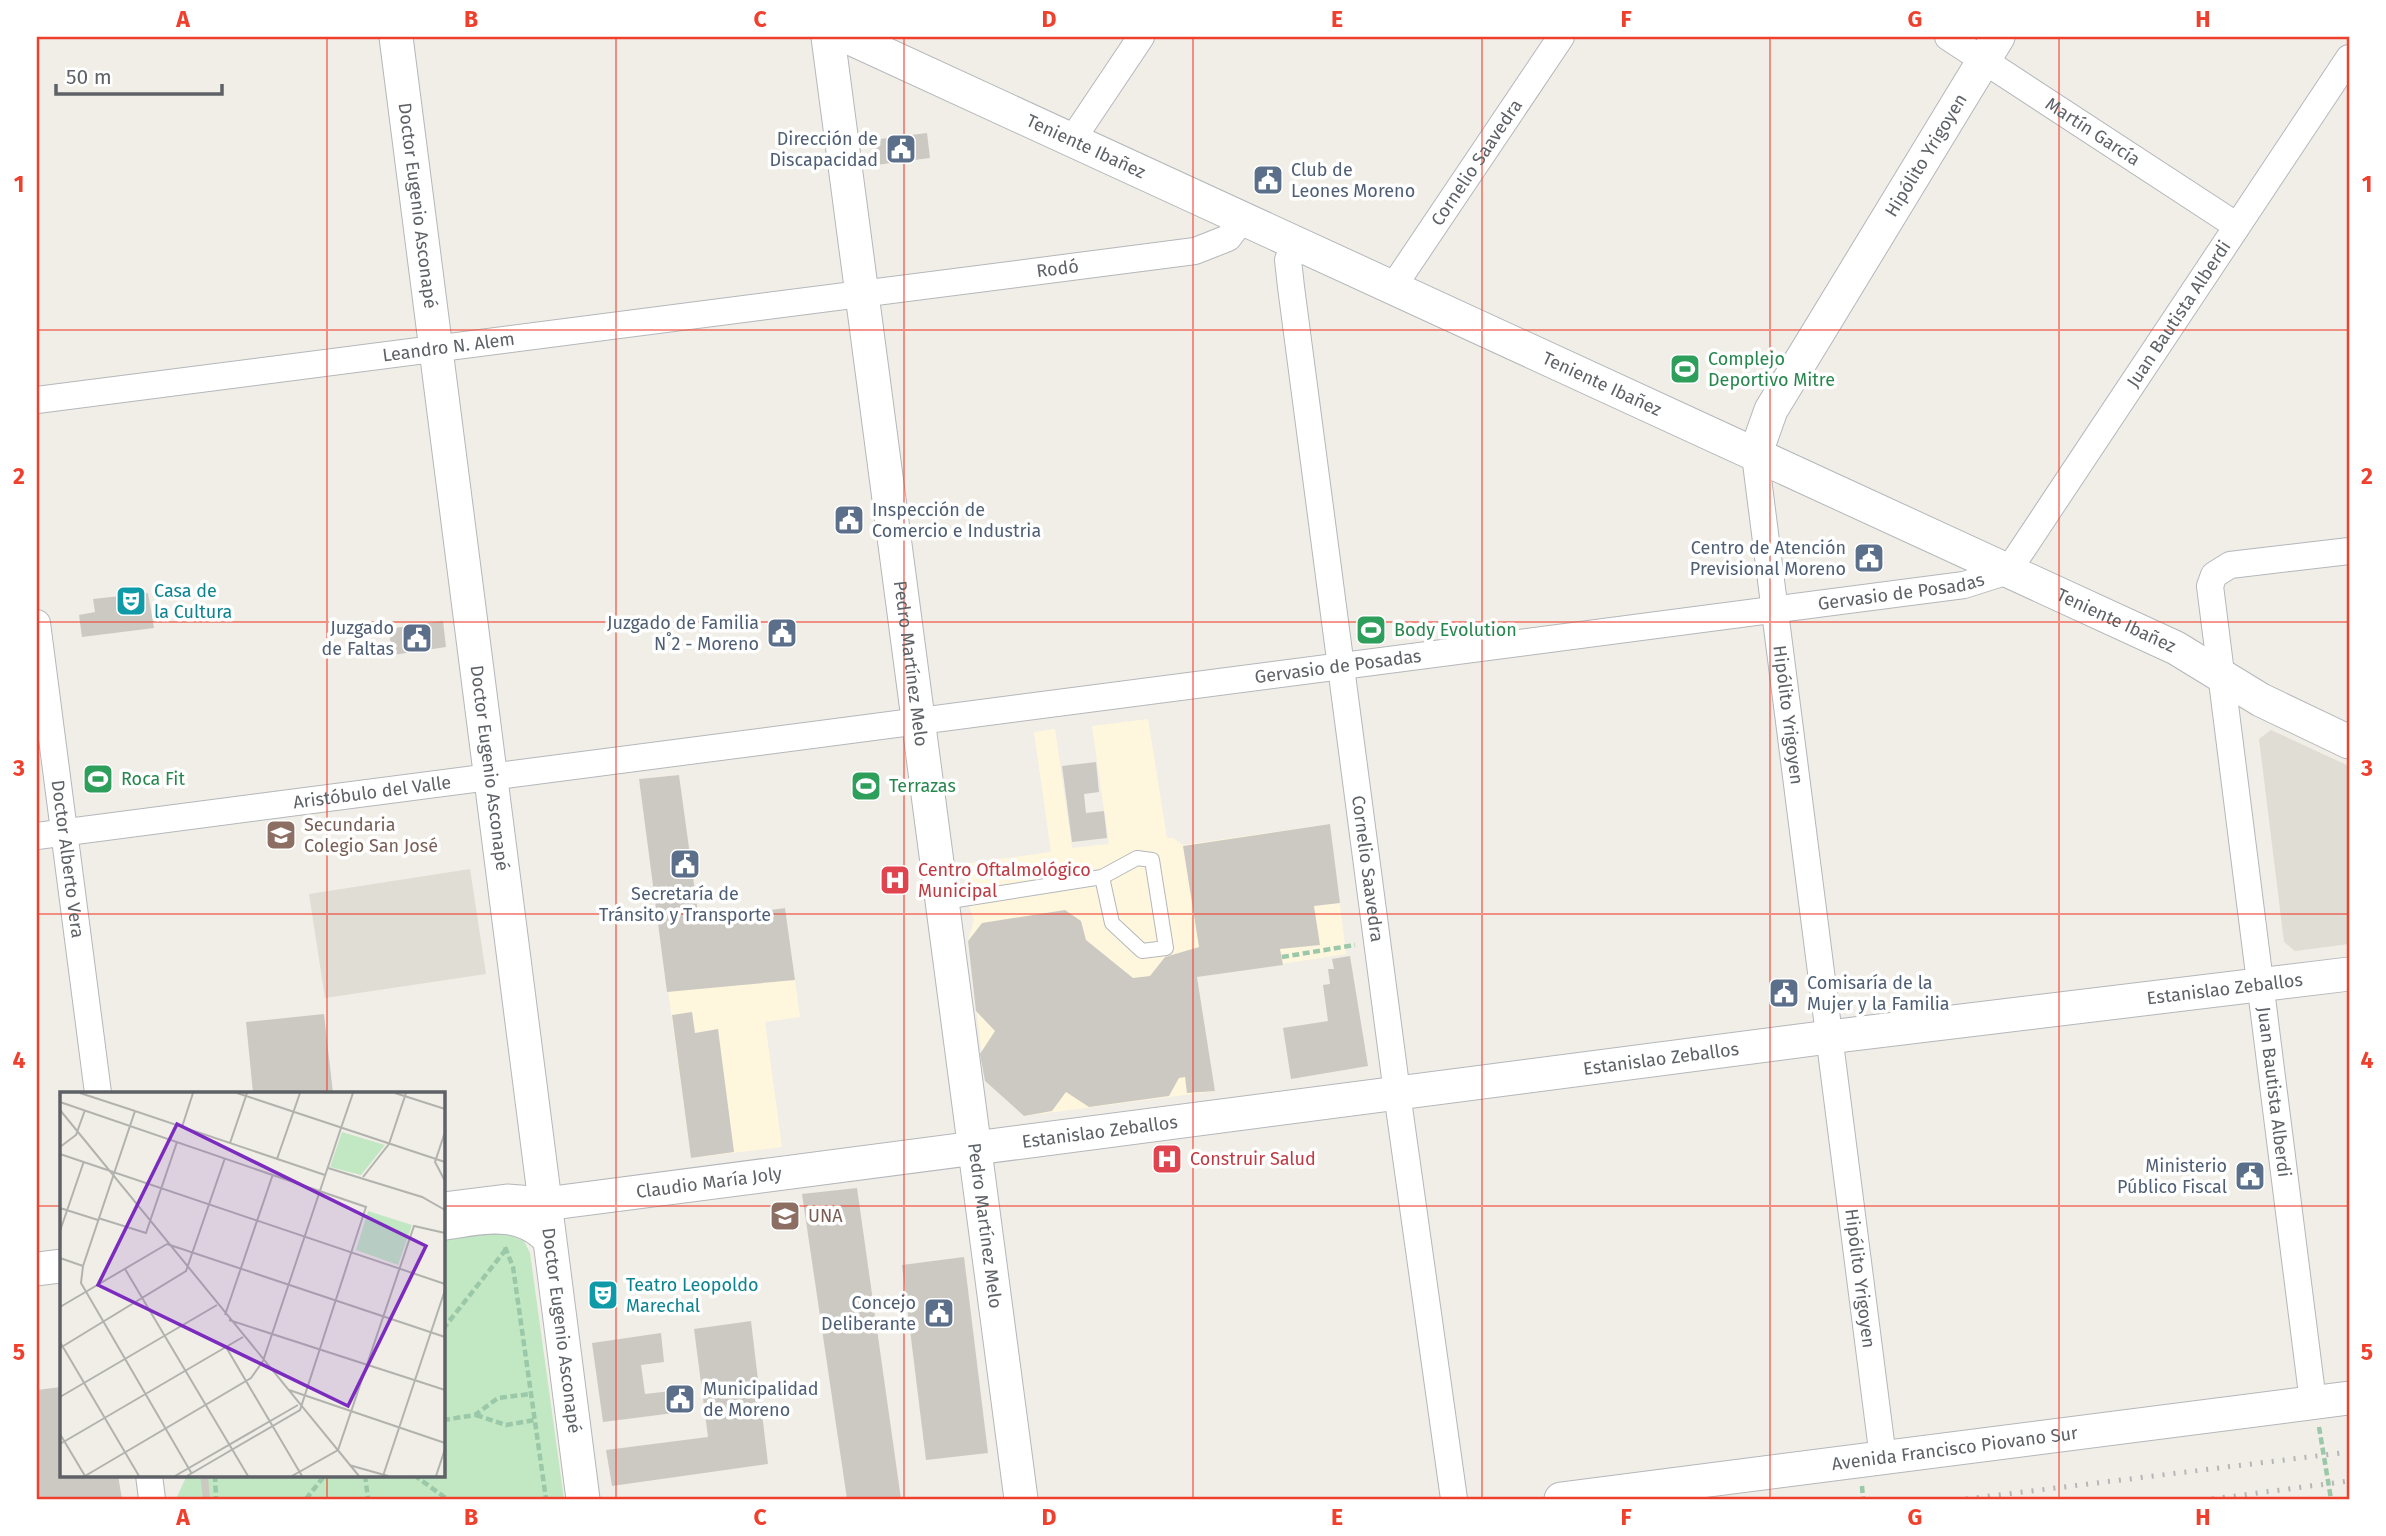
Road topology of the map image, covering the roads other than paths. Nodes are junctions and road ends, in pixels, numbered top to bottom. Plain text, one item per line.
1 (396, 37) edge
2 (828, 37) edge
3 (848, 37) edge
4 (1141, 37) edge
5 (1561, 37) edge
6 (1948, 37) edge
7 (1990, 48) edge
8 (2349, 58) edge
9 (1072, 140) junction
10 (1244, 218) junction
11 (2237, 226) junction
12 (1294, 240) junction
13 (1393, 287) junction
14 (860, 294) junction
15 (436, 348) junction
16 (37, 400) edge
17 (1755, 456) junction
18 (2349, 551) edge
19 (2008, 571) junction
20 (1775, 610) junction
21 (37, 623) edge
22 (1342, 666) junction
23 (2221, 676) junction
24 (916, 722) junction
25 (2349, 742) edge
26 (490, 777) junction
27 (63, 832) junction
28 (37, 836) edge
29 (1102, 877) junction
30 (944, 901) junction
31 (2349, 974) edge
32 (2260, 984) junction
33 (1829, 1037) junction
34 (98, 1092) edge
35 (1397, 1093) junction
36 (975, 1148) junction
37 (545, 1204) junction
38 (444, 1209) edge
39 (444, 1227) edge
40 (550, 1246) junction
41 (60, 1266) edge
42 (37, 1269) edge
43 (2349, 1398) edge
44 (2314, 1402) junction
45 (1883, 1458) junction
46 (149, 1476) edge
47 (152, 1499) edge
48 (583, 1499) edge
49 (1021, 1499) edge
50 (1454, 1499) edge
51 (1561, 1499) edge

1 - 15 street, Doctor Eugenio Asconapé
2 - 14 street, Pedro Martínez Melo
3 - 9 street, Teniente Ibañez
4 - 9 street
5 - 13 street, Cornelio Saavedra
6 - 7 street, Martín García
7 - 11 street, Martín García
7 - 17 street, Hipólito Yrigoyen
8 - 11 street, Juan Bautista Alberdi
9 - 10 street, Teniente Ibañez
10 - 12 street, Teniente Ibañez
10 - 14 street, Rodó
11 - 19 street, Juan Bautista Alberdi
12 - 13 street, Teniente Ibañez
12 - 22 street, Cornelio Saavedra
13 - 17 street, Teniente Ibañez
14 - 15 street, Leandro N. Alem
14 - 24 street, Pedro Martínez Melo
15 - 16 street, Leandro N. Alem
15 - 26 street, Doctor Eugenio Asconapé
17 - 19 street, Teniente Ibañez
17 - 20 street, Hipólito Yrigoyen
18 - 23 street, Juan Bautista Alberdi
19 - 20 street, Gervasio de Posadas
19 - 23 street, Teniente Ibañez
20 - 22 street, Gervasio de Posadas
20 - 33 street, Hipólito Yrigoyen
21 - 27 street, Doctor Alberto Vera
22 - 24 street, Gervasio de Posadas
22 - 35 street, Cornelio Saavedra
23 - 25 street, Teniente Ibañez
23 - 32 street, Juan Bautista Alberdi
24 - 26 street, Aristóbulo del Valle
24 - 30 street, Pedro Martínez Melo
26 - 27 street, Aristóbulo del Valle
26 - 37 street, Doctor Eugenio Asconapé
27 - 28 street, Aristóbulo del Valle
27 - 34 street, Doctor Alberto Vera
29 - 29 lane
29 - 30 lane
30 - 36 street, Pedro Martínez Melo
31 - 32 street, Estanislao Zeballos
32 - 33 street, Estanislao Zeballos
32 - 44 street, Juan Bautista Alberdi
33 - 35 street, Estanislao Zeballos
33 - 45 street, Hipólito Yrigoyen
35 - 36 street, Estanislao Zeballos
35 - 50 street, Cornelio Saavedra
36 - 37 street, Claudio María Joly
36 - 49 street, Pedro Martínez Melo
37 - 38 street, Claudio María Joly
37 - 40 street, Doctor Eugenio Asconapé
39 - 40 street
40 - 48 street, Doctor Eugenio Asconapé
41 - 42 street
43 - 44 street, Avenida Francisco Piovano Sur
44 - 45 street, Avenida Francisco Piovano Sur
45 - 51 street, Avenida Francisco Piovano Sur
46 - 47 street

